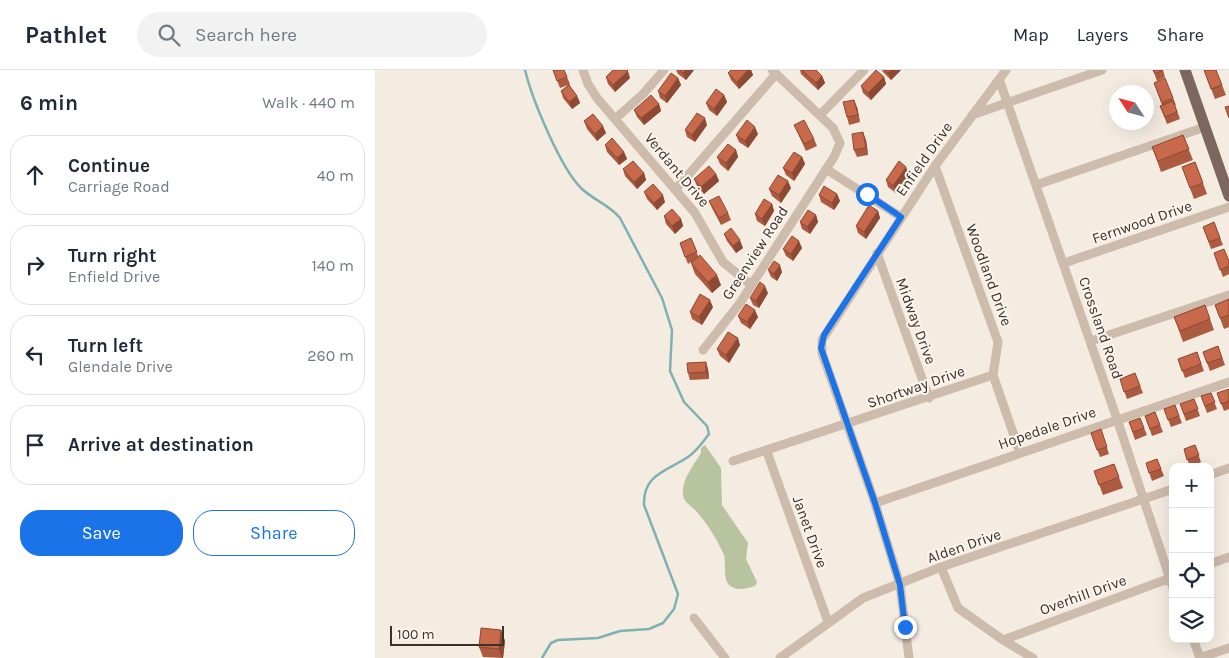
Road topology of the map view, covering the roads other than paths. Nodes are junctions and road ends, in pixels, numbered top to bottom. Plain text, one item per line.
1 (583, 70) edge
2 (664, 70) edge
3 (864, 70) edge
4 (1006, 70) edge
5 (1102, 70) edge
6 (1185, 70) edge
7 (774, 72) edge
8 (999, 79) junction
9 (1007, 102) junction
10 (820, 115) junction
11 (972, 115) junction
12 (615, 119) junction
13 (1205, 127) junction
14 (935, 166) junction
15 (826, 169) junction
16 (1036, 185) junction
17 (676, 189) junction
18 (1229, 196) edge
19 (1229, 207) edge
20 (901, 217) junction
21 (877, 253) junction
22 (1063, 263) junction
23 (751, 285) junction
24 (1229, 295) edge
25 (1091, 341) junction
26 (703, 350) dead end
27 (993, 375) junction
28 (1229, 382) edge
29 (929, 398) junction
30 (1117, 418) junction
31 (847, 425) junction
32 (767, 452) junction
33 (1020, 453) junction
34 (733, 461) dead end
35 (1229, 468) edge
36 (1214, 474) edge
37 (1169, 491) edge
38 (1144, 500) junction
39 (875, 503) junction
40 (1229, 557) edge
41 (1214, 563) edge
42 (941, 567) junction
43 (1169, 572) edge
44 (1169, 579) edge
45 (900, 585) junction
46 (694, 618) dead end
47 (828, 622) junction
48 (1003, 640) junction
49 (1194, 643) edge
50 (1229, 648) edge
51 (725, 658) edge
52 (780, 658) edge
53 (909, 658) edge
54 (1033, 658) edge
55 (1200, 658) edge

1 - 12 street, Verdant Drive
2 - 12 street
3 - 10 street
4 - 8 street, Enfield Drive
5 - 9 street
6 - 13 main road
7 - 10 street
7 - 17 street
8 - 9 street, Crossland Road
8 - 11 street, Enfield Drive
9 - 11 street
9 - 16 street, Crossland Road
10 - 15 street, Greenview Road
11 - 14 street, Enfield Drive
12 - 17 street, Verdant Drive
13 - 16 street
13 - 18 main road
14 - 20 street, Enfield Drive
14 - 27 street, Woodland Drive
15 - 20 street
15 - 23 street, Greenview Road
16 - 22 street, Crossland Road
17 - 23 street, Verdant Drive
19 - 22 street, Fernwood Drive
20 - 21 street, Enfield Drive
21 - 29 street, Midway Drive
21 - 31 street, Enfield Drive
22 - 25 street, Crossland Road
23 - 26 street, Greenview Road
24 - 25 street
25 - 30 street, Crossland Road
27 - 29 street, Shortway Drive
27 - 33 street, Woodland Drive
28 - 30 street, Hopedale Drive
29 - 31 street, Shortway Drive
30 - 33 street, Hopedale Drive
30 - 38 street, Crossland Road
31 - 32 street, Shortway Drive
31 - 39 street
32 - 34 street, Shortway Drive
32 - 47 street, Janet Drive
33 - 39 street, Hopedale Drive
35 - 36 street
37 - 38 street, Alden Drive
38 - 42 street, Alden Drive
38 - 43 street, Crossland Road
39 - 45 street
40 - 41 street
42 - 45 street, Alden Drive
42 - 48 street
44 - 48 street, Overhill Drive
45 - 47 street, Alden Drive
45 - 53 street
46 - 51 street
47 - 52 street, Alden Drive
48 - 54 street
49 - 55 street
50 - 55 street

